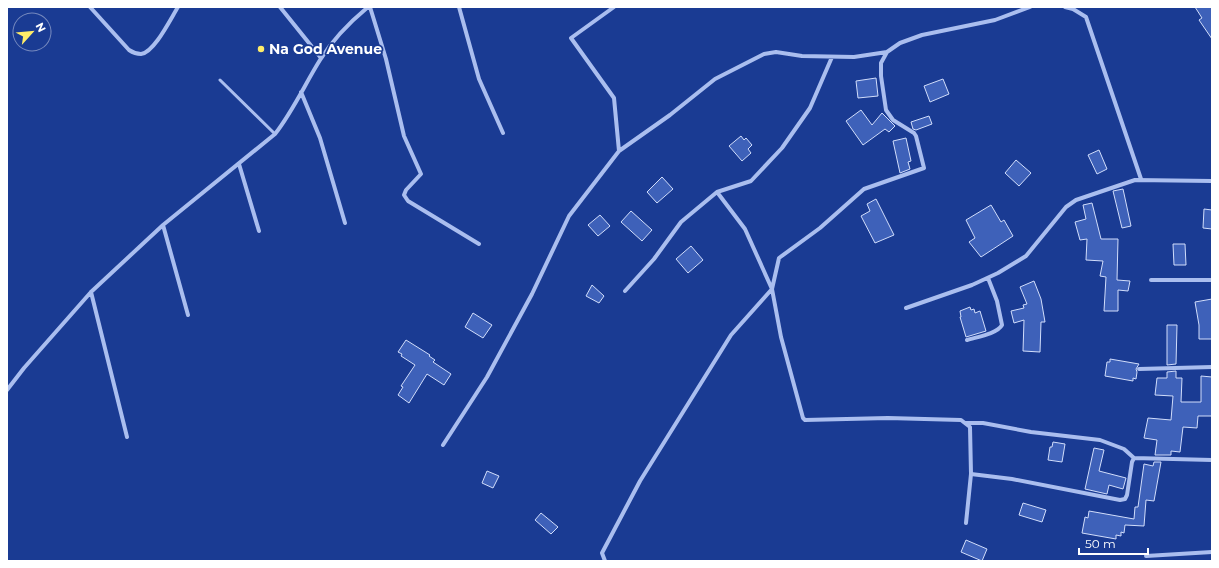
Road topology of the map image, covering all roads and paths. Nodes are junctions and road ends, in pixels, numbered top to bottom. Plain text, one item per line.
1 (90, 7) edge
2 (178, 7) edge
3 (280, 7) edge
4 (369, 7) edge
5 (459, 7) edge
6 (614, 7) edge
7 (1030, 7) edge
8 (1065, 7) edge
9 (887, 52) junction
10 (832, 56) junction
11 (321, 58) junction
12 (220, 80) dead end
13 (302, 92) junction
14 (503, 133) dead end
15 (275, 134) junction
16 (619, 150) junction
17 (240, 164) junction
18 (1141, 179) junction
19 (1212, 181) edge
20 (717, 192) junction
21 (345, 223) dead end
22 (163, 225) junction
23 (259, 231) dead end
24 (479, 244) dead end
25 (988, 278) junction
26 (1151, 280) dead end
27 (1212, 280) edge
28 (772, 289) junction
29 (625, 290) dead end
30 (91, 292) junction
31 (906, 308) dead end
32 (188, 315) dead end
33 (967, 340) dead end
34 (1212, 367) edge
35 (1139, 369) dead end
36 (7, 390) edge
37 (966, 423) junction
38 (127, 437) dead end
39 (443, 445) dead end
40 (1134, 458) junction
41 (1212, 460) edge
42 (971, 474) junction
43 (966, 523) dead end
44 (1212, 552) edge
45 (1146, 556) dead end
46 (605, 561) edge

1 - 2 street
3 - 11 street
4 - 11 street
4 - 24 street
5 - 14 street
6 - 16 street
7 - 9 street
8 - 18 street
9 - 10 street
9 - 28 street
10 - 16 street
10 - 20 street
11 - 13 street
12 - 15 lane
13 - 15 street
13 - 21 street
15 - 17 street
16 - 39 street
17 - 22 street
17 - 23 street
18 - 19 street
18 - 25 street
20 - 28 street
20 - 29 street
22 - 30 street
22 - 32 street
25 - 31 street
25 - 33 street
26 - 27 street
28 - 37 street
28 - 46 street
30 - 36 street
30 - 38 street
34 - 35 street
37 - 40 street
37 - 42 street
40 - 41 street
40 - 42 street
42 - 43 street
44 - 45 street

